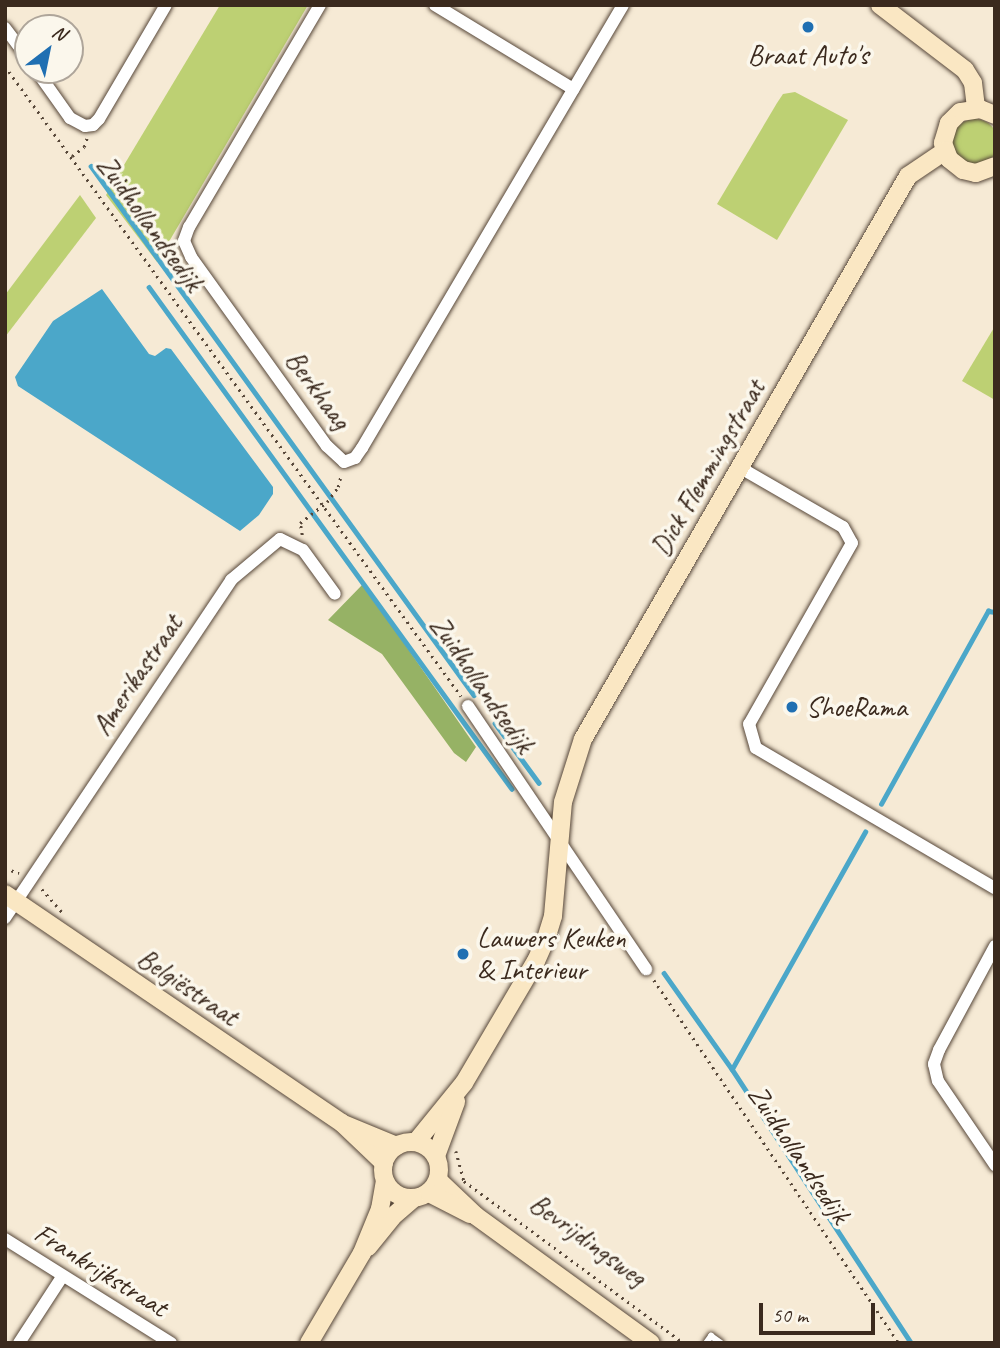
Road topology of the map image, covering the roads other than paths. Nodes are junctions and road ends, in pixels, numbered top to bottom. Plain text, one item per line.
1 (166, 5) edge
2 (320, 5) edge
3 (435, 5) edge
4 (623, 5) edge
5 (880, 5) edge
6 (46, 84) edge
7 (573, 89) junction
8 (976, 108) junction
9 (995, 115) edge
10 (945, 150) junction
11 (994, 168) edge
12 (739, 467) junction
13 (335, 594) dead end
14 (468, 706) road end
15 (559, 836) junction
16 (995, 888) edge
17 (10, 898) edge
18 (5, 918) edge
19 (995, 946) edge
20 (646, 969) road end
21 (464, 1083) junction
22 (342, 1123) junction
23 (416, 1142) junction
24 (397, 1146) junction
25 (436, 1156) junction
26 (995, 1165) edge
27 (384, 1172) junction
28 (427, 1191) junction
29 (5, 1239) edge
30 (362, 1253) junction
31 (62, 1277) junction
32 (19, 1343) edge
33 (171, 1343) edge
34 (309, 1343) edge
35 (651, 1343) edge
36 (706, 1343) edge
37 (721, 1343) edge

1 - 6 street
2 - 7 street, Berkhaag
3 - 7 street
4 - 7 street, Berkhaag
5 - 8 street
8 - 9 street
8 - 10 street
10 - 11 street
10 - 12 street, Dick Flemmingstraat
12 - 15 street, Dick Flemmingstraat
12 - 16 street
13 - 17 street, Amerikastraat
14 - 15 street, Zuidhollandsedijk
15 - 20 street, Zuidhollandsedijk
15 - 21 street, Dick Flemmingstraat
17 - 18 street, Amerikastraat
17 - 22 street, Belgiëstraat
19 - 26 street
21 - 23 street
21 - 25 street
22 - 24 street, Belgiëstraat
22 - 27 street, Belgiëstraat
23 - 24 street
23 - 25 street
24 - 27 street
25 - 28 street
27 - 28 street
27 - 30 street
28 - 30 street
28 - 35 street, Bevrijdingsweg
29 - 31 street, Frankrijkstraat
30 - 34 street
31 - 32 street
31 - 33 street, Frankrijkstraat
36 - 37 lane

